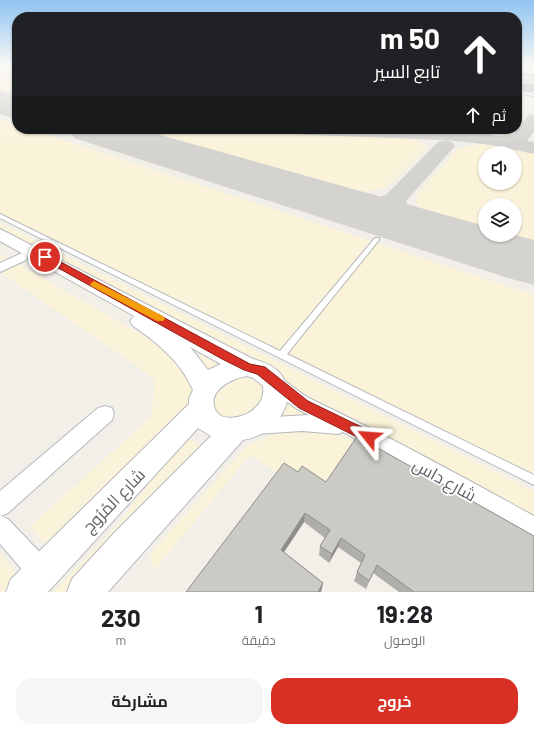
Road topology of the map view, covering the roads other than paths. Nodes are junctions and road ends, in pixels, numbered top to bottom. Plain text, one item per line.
1 (522, 93) edge
2 (534, 95) edge
3 (0, 216) edge
4 (0, 234) edge
5 (377, 239) dead end
6 (0, 246) edge
7 (22, 257) junction
8 (0, 268) edge
9 (281, 355) junction
10 (247, 367) junction
11 (275, 383) junction
12 (203, 398) junction
13 (105, 414) dead end
14 (243, 429) junction
15 (355, 429) junction
16 (534, 480) edge
17 (0, 506) edge
18 (0, 527) edge
19 (534, 528) edge
20 (33, 583) edge
21 (85, 592) edge

1 - 2 lane
3 - 9 lane
4 - 10 street
5 - 9 lane
6 - 7 street
7 - 8 street
7 - 12 street
9 - 16 lane
10 - 11 street
10 - 12 street
11 - 14 street
11 - 15 street, شارع داس
12 - 14 street
12 - 20 street, شارع المُرُوج
13 - 17 street
14 - 15 street, شارع داس
14 - 21 street
15 - 19 street, شارع داس
18 - 20 street

